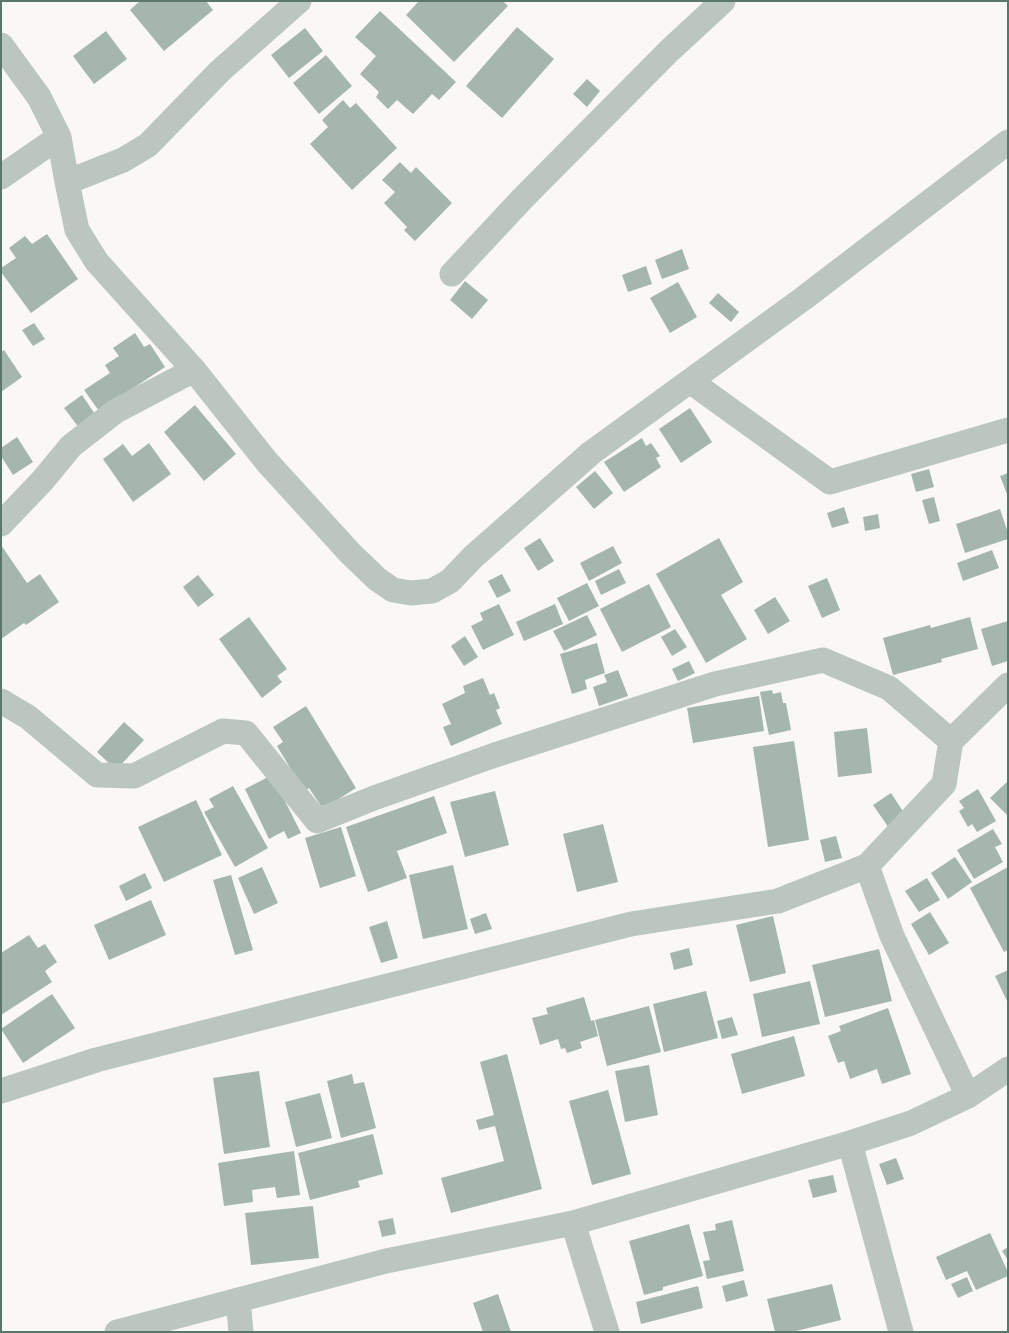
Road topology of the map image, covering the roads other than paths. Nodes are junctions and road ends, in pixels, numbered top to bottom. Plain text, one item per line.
1 (299, 1) edge
2 (723, 1) edge
3 (1, 46) edge
4 (59, 137) junction
5 (1008, 142) edge
6 (1, 178) edge
7 (67, 182) junction
8 (452, 274) dead end
9 (194, 370) junction
10 (690, 381) junction
11 (1008, 430) edge
12 (1, 524) edge
13 (1008, 685) edge
14 (1, 701) edge
15 (951, 741) junction
16 (867, 866) junction
17 (1008, 1069) edge
18 (1, 1091) edge
19 (968, 1096) junction
20 (850, 1143) junction
21 (573, 1223) junction
22 (238, 1300) junction
23 (117, 1332) edge
24 (241, 1332) edge
25 (607, 1332) edge
26 (901, 1332) edge

1 - 7 street
2 - 8 street
3 - 4 street
4 - 6 street
4 - 7 street
5 - 10 street
7 - 9 street
9 - 10 street
9 - 12 street
10 - 11 street
13 - 15 street
14 - 15 street
15 - 16 street
16 - 18 street
16 - 19 street
17 - 19 street
19 - 20 street
20 - 21 street
20 - 26 street
21 - 22 street
21 - 25 street
22 - 23 street
22 - 24 street

